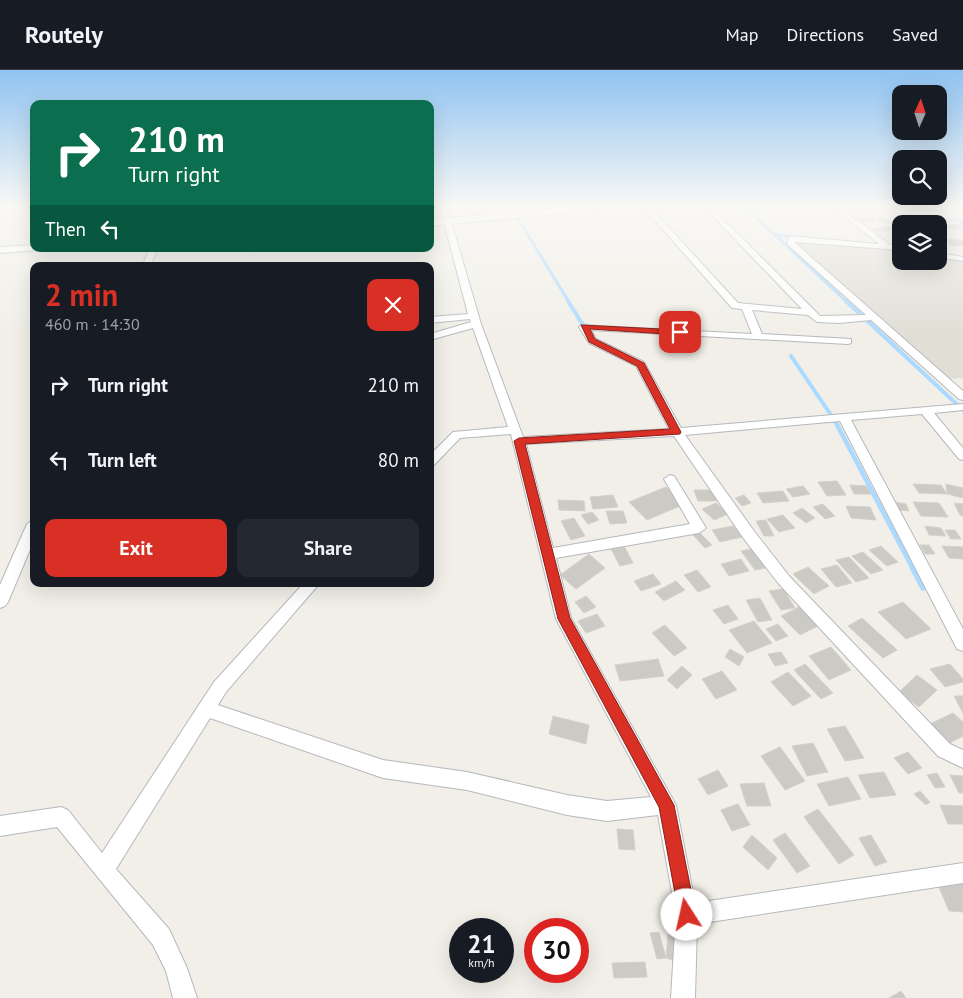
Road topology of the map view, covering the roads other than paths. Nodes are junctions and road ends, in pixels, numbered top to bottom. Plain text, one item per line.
1 (456, 250) edge
2 (684, 250) edge
3 (749, 250) edge
4 (799, 250) edge
5 (947, 256) edge
6 (963, 259) edge
7 (746, 307) junction
8 (812, 313) junction
9 (873, 317) junction
10 (434, 320) edge
11 (475, 320) junction
12 (434, 335) edge
13 (758, 337) junction
14 (848, 341) dead end
15 (963, 397) edge
16 (958, 408) edge
17 (926, 411) junction
18 (843, 417) junction
19 (677, 432) junction
20 (517, 435) junction
21 (963, 456) edge
22 (434, 458) edge
23 (670, 479) dead end
24 (30, 533) edge
25 (547, 554) junction
26 (309, 587) edge
27 (0, 602) edge
28 (963, 644) edge
29 (206, 709) junction
30 (963, 759) edge
31 (666, 805) junction
32 (0, 826) edge
33 (103, 870) junction
34 (963, 873) edge
35 (687, 915) junction
36 (185, 998) edge
37 (683, 998) edge

1 - 11 street
2 - 7 street
3 - 8 street
4 - 9 street
5 - 6 street
7 - 8 street
7 - 13 street
8 - 9 street
9 - 15 street
10 - 11 street
11 - 12 street
11 - 20 street
13 - 14 street
13 - 19 street
16 - 17 street
17 - 18 street
17 - 21 street
18 - 19 street
18 - 28 street
19 - 20 street
19 - 30 street
20 - 22 street
20 - 25 street
23 - 25 street
24 - 27 street
25 - 31 street
26 - 29 street
29 - 31 street
29 - 33 street
31 - 35 street
32 - 33 street
33 - 36 street
34 - 35 street
35 - 37 street

